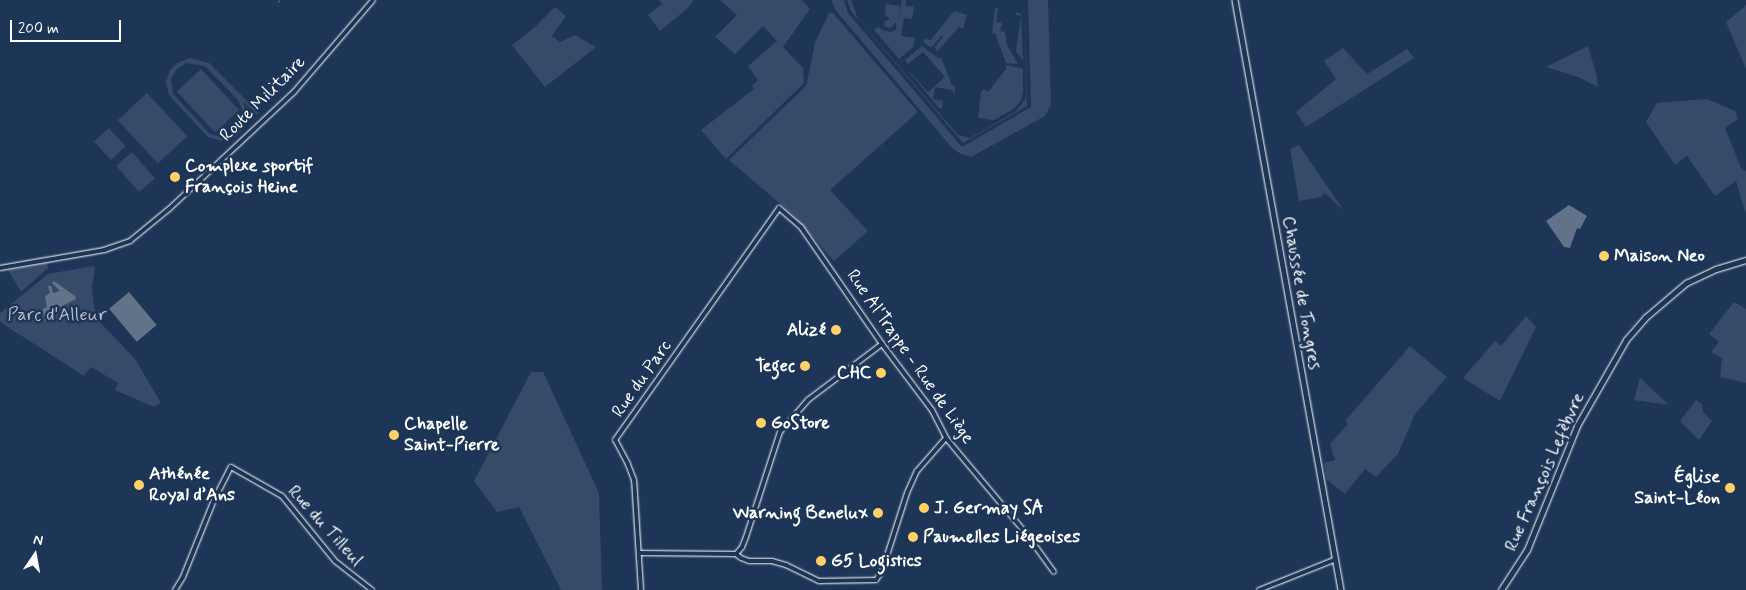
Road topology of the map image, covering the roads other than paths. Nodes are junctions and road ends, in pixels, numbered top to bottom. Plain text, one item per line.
1 (373, 0) edge
2 (1235, 0) edge
3 (779, 208) joint
4 (1746, 260) edge
5 (0, 268) edge
6 (882, 344) junction
7 (946, 438) junction
8 (639, 553) junction
9 (736, 554) junction
10 (1336, 559) junction
11 (1054, 572) dead end
12 (175, 590) edge
13 (372, 590) edge
14 (641, 590) edge
15 (1259, 590) edge
16 (1341, 590) edge
17 (1501, 590) edge

1 - 5 street, Route Militaire
2 - 10 main road, Chaussée de Tongres
3 - 6 street, Rue Al'Trappe - Rue de Liège
3 - 8 street, Rue du Parc
4 - 17 main road, Rue François Lefèbvre
6 - 7 street, Rue Al'Trappe - Rue de Liège
6 - 9 street
7 - 9 street
7 - 11 street, Rue Al'Trappe - Rue de Liège
8 - 9 street
8 - 14 street, Rue du Parc
10 - 15 street
10 - 16 main road, Chaussée de Tongres
12 - 13 street, Rue du Tilleul

